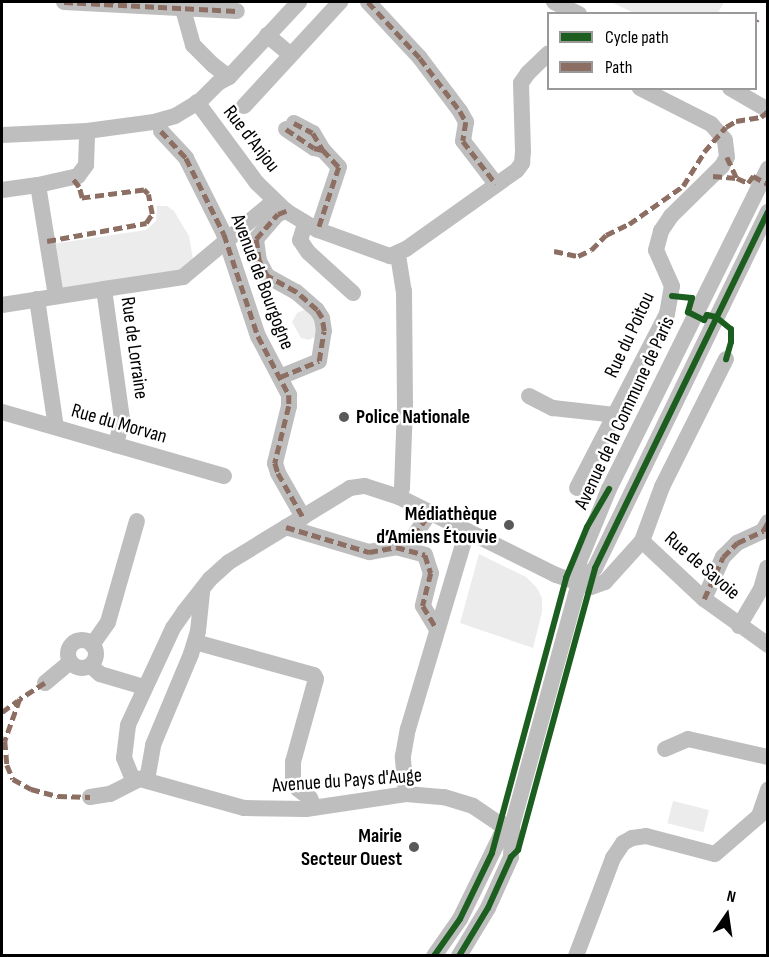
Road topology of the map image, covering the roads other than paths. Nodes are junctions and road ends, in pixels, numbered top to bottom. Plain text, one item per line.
1 (64, 2) edge
2 (299, 2) edge
3 (340, 2) edge
4 (368, 2) edge
5 (554, 2) edge
6 (182, 5) edge
7 (237, 10) dead end
8 (573, 12) edge
9 (267, 35) junction
10 (291, 55) junction
11 (547, 56) edge
12 (229, 77) junction
13 (644, 90) edge
14 (733, 90) edge
15 (745, 90) edge
16 (768, 102) edge
17 (200, 106) junction
18 (244, 106) dead end
19 (768, 110) edge
20 (177, 120) junction
21 (290, 126) dead end
22 (90, 130) junction
23 (161, 131) junction
24 (2, 135) edge
25 (768, 168) edge
26 (496, 184) junction
27 (38, 185) junction
28 (2, 190) edge
29 (280, 206) junction
30 (768, 212) edge
31 (312, 227) junction
32 (226, 242) junction
33 (398, 255) junction
34 (104, 289) junction
35 (353, 292) dead end
36 (56, 296) junction
37 (37, 299) junction
38 (2, 304) edge
39 (726, 359) dead end
40 (280, 377) junction
41 (529, 396) dead end
42 (2, 412) edge
43 (615, 415) junction
44 (56, 428) junction
45 (116, 445) junction
46 (224, 476) dead end
47 (577, 488) dead end
48 (399, 497) junction
49 (430, 512) junction
50 (303, 517) junction
51 (137, 521) dead end
52 (768, 522) edge
53 (286, 527) junction
54 (467, 531) junction
55 (414, 536) dead end
56 (642, 541) junction
57 (767, 568) edge
58 (572, 580) junction
59 (202, 590) junction
60 (704, 599) junction
61 (739, 626) junction
62 (436, 628) junction
63 (195, 642) junction
64 (92, 645) junction
65 (768, 645) edge
66 (70, 662) junction
67 (91, 666) junction
68 (45, 683) dead end
69 (144, 687) junction
70 (665, 749) dead end
71 (768, 757) edge
72 (140, 780) junction
73 (298, 789) junction
74 (768, 790) edge
75 (406, 794) junction
76 (90, 796) dead end
77 (314, 807) junction
78 (297, 808) junction
79 (763, 821) edge
80 (512, 825) junction
81 (434, 956) edge
82 (459, 956) edge
83 (576, 956) edge

1 - 6 street
2 - 9 street
3 - 10 street, Rue d'Anjou
4 - 26 street
5 - 8 street
6 - 7 street
6 - 12 street
9 - 10 street
9 - 12 street
10 - 18 street, Rue d'Anjou
11 - 26 street
12 - 17 street
13 - 43 street, Rue du Poitou
14 - 19 street
15 - 16 street
17 - 20 street
17 - 29 street, Rue d'Anjou
20 - 22 street
20 - 23 street
21 - 31 street
22 - 23 street
22 - 24 street
22 - 27 street
23 - 32 street, Avenue de Bourgogne
25 - 58 street, Avenue de la Commune de Paris
26 - 33 street
27 - 28 street
27 - 36 street
29 - 31 street, Rue d'Anjou
29 - 32 street
29 - 40 street
30 - 58 street, Avenue de la Commune de Paris
31 - 33 street, Rue d'Anjou
31 - 35 street
32 - 34 street
32 - 40 street, Avenue de Bourgogne
33 - 48 street
34 - 36 street, Rue de Lorraine
34 - 45 street, Rue de Lorraine
36 - 37 street, Rue de Lorraine
37 - 38 street, Rue de Lorraine
37 - 44 street
39 - 56 street, Rue de Savoie
40 - 50 street, Avenue de Bourgogne
41 - 43 street
42 - 44 street, Rue du Morvan
43 - 47 street, Rue du Poitou
44 - 45 street, Rue du Morvan
45 - 46 street, Rue du Morvan
48 - 49 street
48 - 50 street
49 - 54 street
49 - 55 street
50 - 53 street
51 - 64 street
52 - 60 street
53 - 59 street
53 - 62 street
54 - 58 street
54 - 62 street
56 - 58 street
56 - 60 street, Rue de Savoie
57 - 61 street
58 - 80 street, Avenue de la Commune de Paris
59 - 63 street
59 - 69 street
60 - 61 street, Rue de Savoie
61 - 65 street, Rue de Savoie
62 - 75 street
63 - 72 street
63 - 73 street
64 - 66 street
64 - 67 street
66 - 67 street
66 - 68 street
67 - 69 street
69 - 72 street
70 - 71 street
72 - 76 street
72 - 78 street, Avenue du Pays d'Auge
73 - 77 street
73 - 78 street
74 - 79 street
75 - 77 street, Avenue du Pays d'Auge
75 - 80 street, Avenue du Pays d'Auge
77 - 78 street, Avenue du Pays d'Auge
79 - 83 street
80 - 81 street, Avenue de la Commune de Paris
80 - 82 street, Avenue de la Commune de Paris

